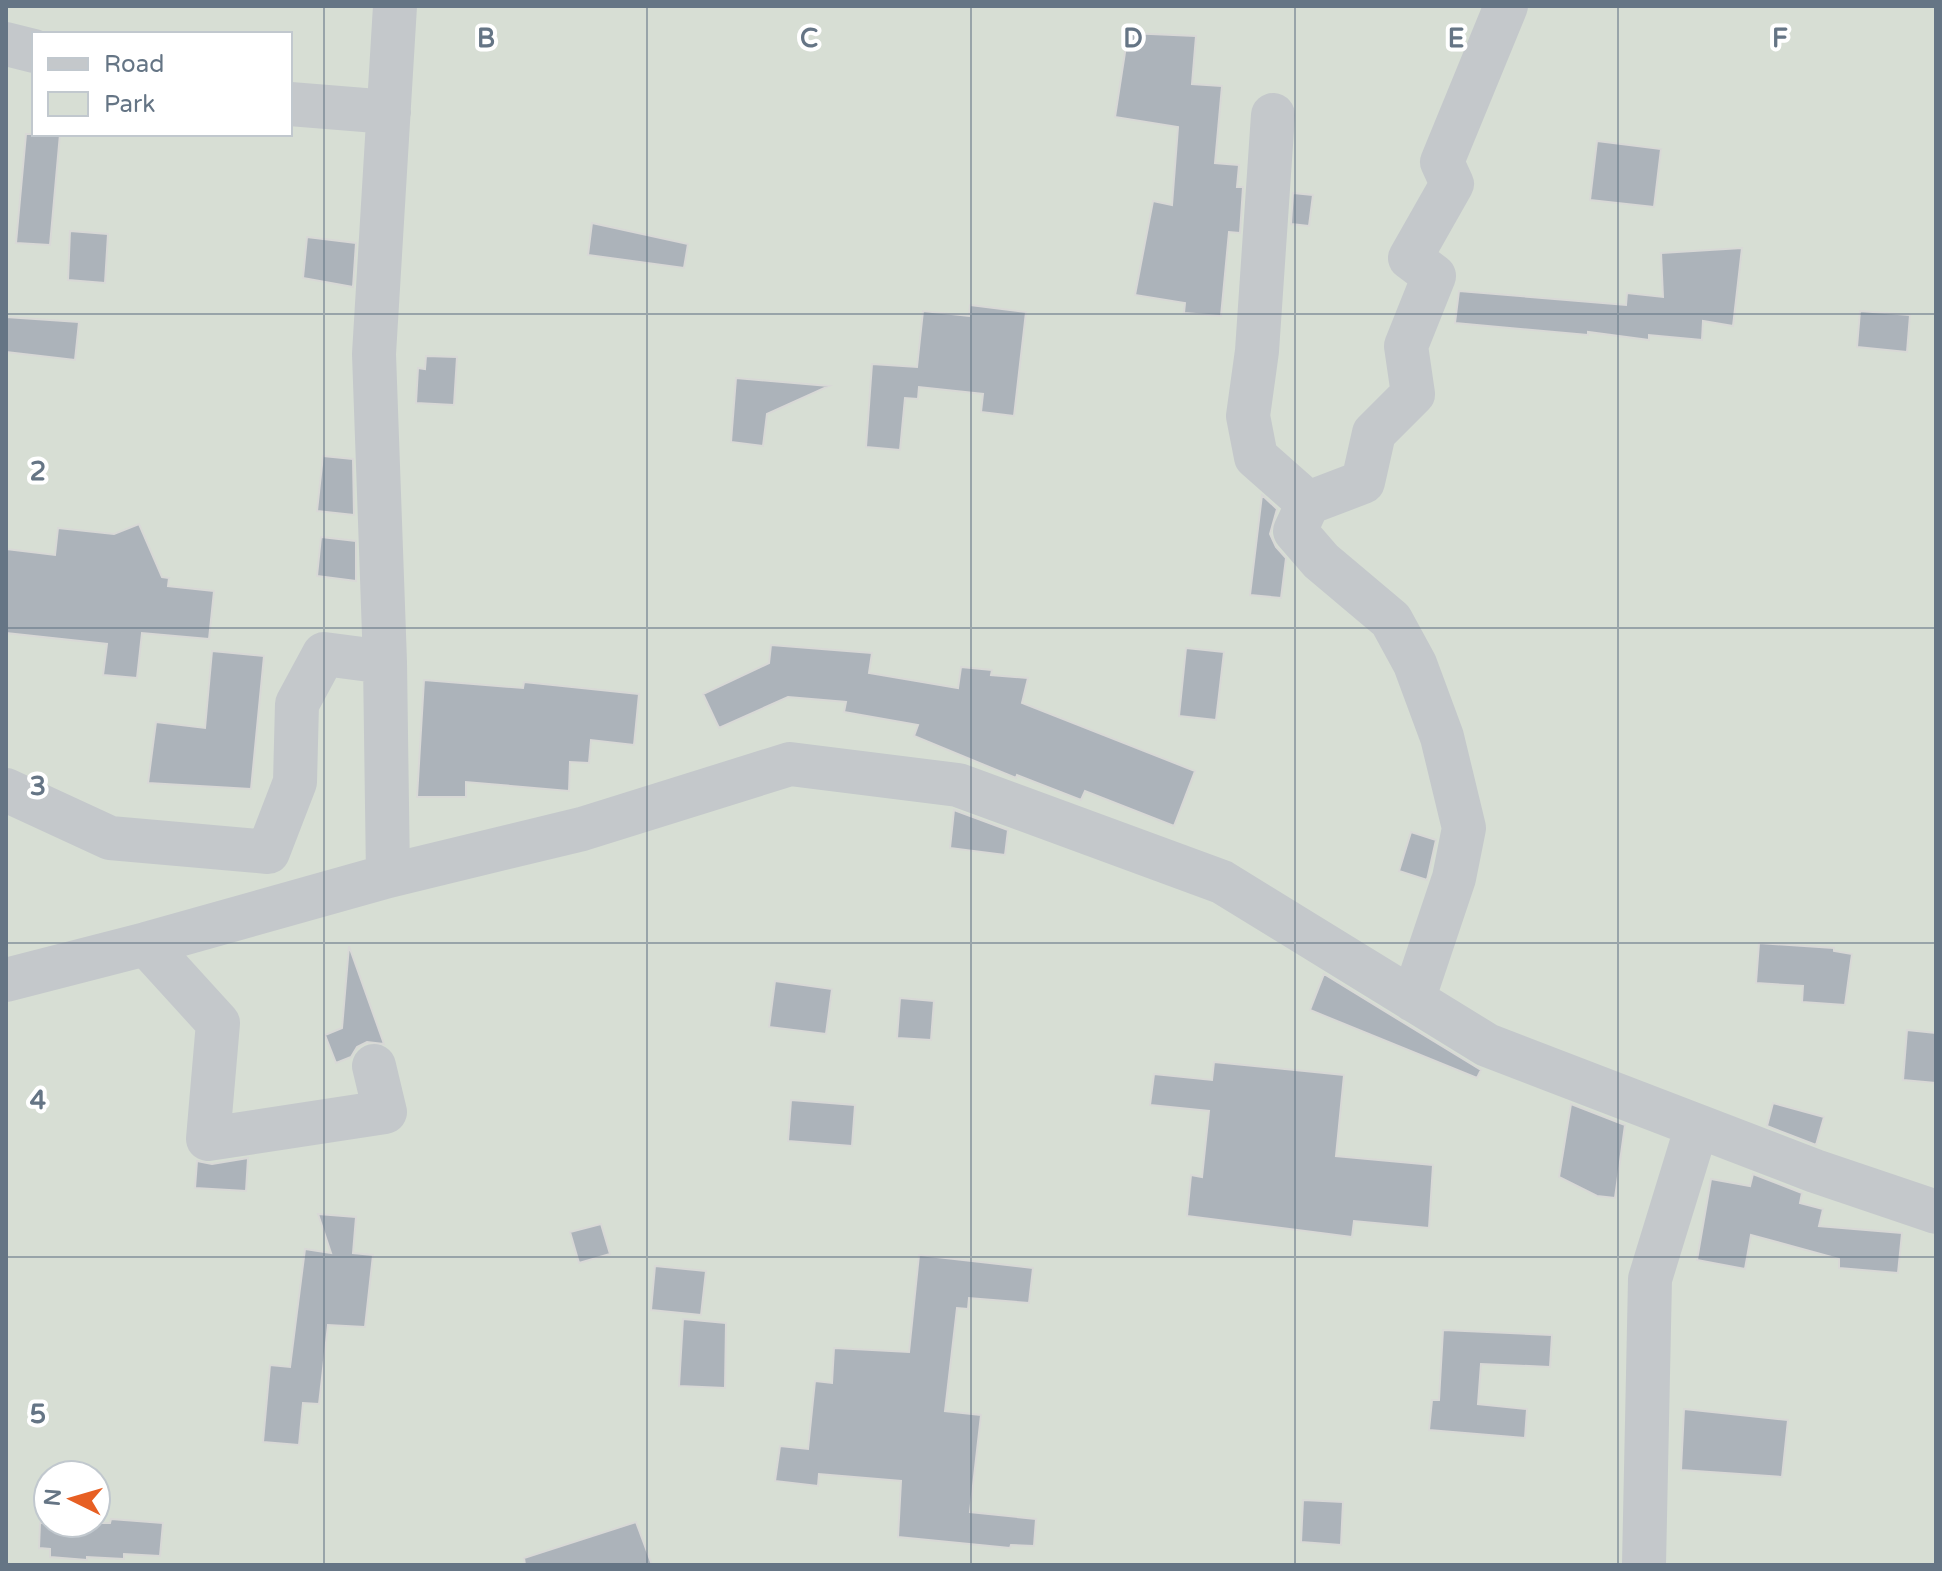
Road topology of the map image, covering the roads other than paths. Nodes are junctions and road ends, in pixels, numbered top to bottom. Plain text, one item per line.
1 (395, 6) edge
2 (1506, 6) edge
3 (6, 44) edge
4 (32, 50) edge
5 (292, 104) edge
6 (389, 112) junction
7 (1273, 115) dead end
8 (1308, 503) junction
9 (385, 662) junction
10 (6, 790) edge
11 (388, 876) junction
12 (146, 944) junction
13 (6, 980) edge
14 (1413, 1000) junction
15 (374, 1066) dead end
16 (1697, 1126) junction
17 (1936, 1212) edge
18 (1644, 1565) edge

1 - 6 street
2 - 8 street
3 - 4 street
5 - 6 street
6 - 9 street
7 - 8 street
8 - 14 street
9 - 10 street
9 - 11 street
11 - 12 street
11 - 14 street
12 - 13 street
12 - 15 street
14 - 16 street
16 - 17 street
16 - 18 street

